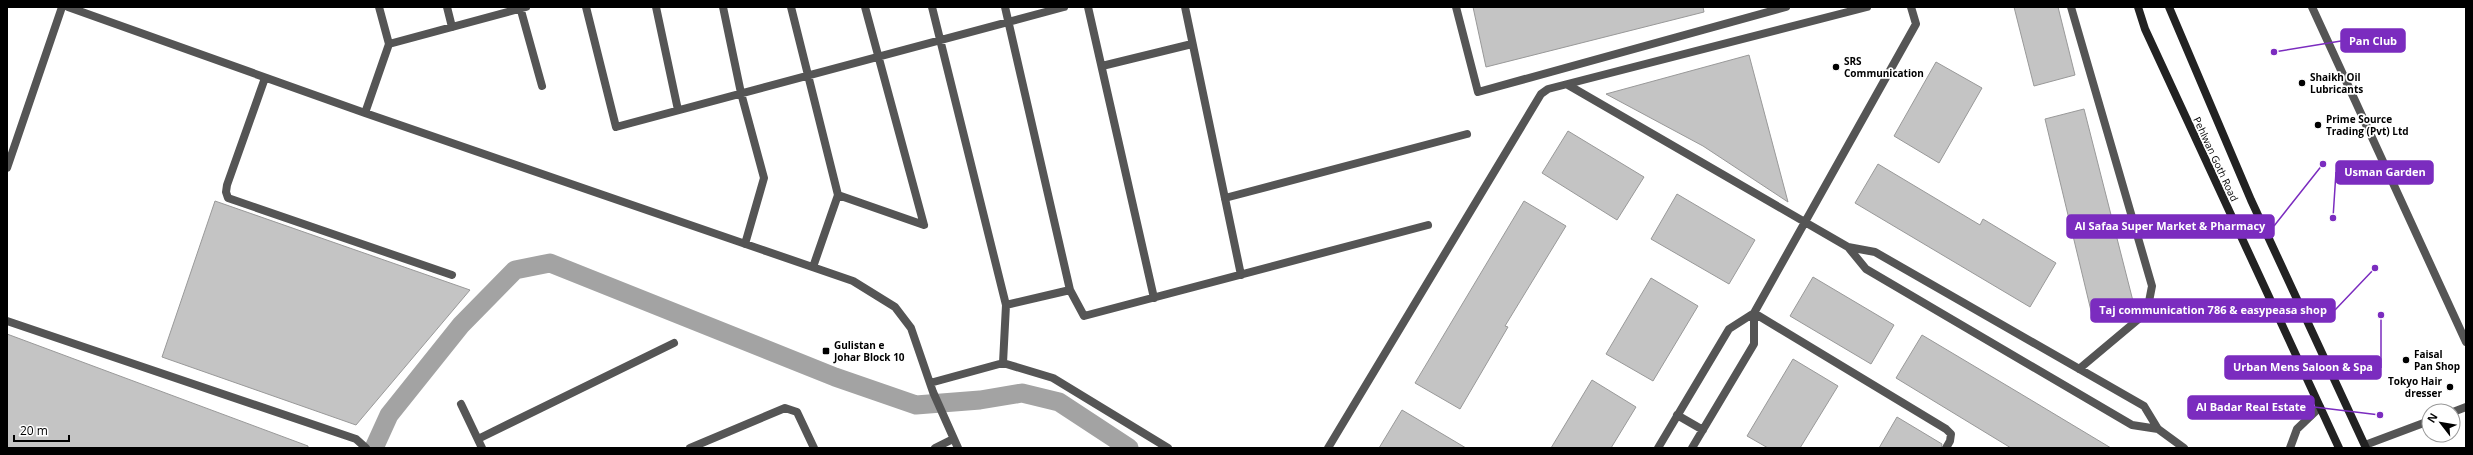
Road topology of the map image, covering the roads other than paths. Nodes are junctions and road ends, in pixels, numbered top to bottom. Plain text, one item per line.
1 (62, 7) edge
2 (68, 7) edge
3 (379, 7) edge
4 (447, 7) edge
5 (586, 7) edge
6 (656, 7) edge
7 (723, 7) edge
8 (791, 7) edge
9 (865, 7) edge
10 (932, 7) edge
11 (1005, 7) edge
12 (1064, 7) edge
13 (1088, 7) edge
14 (1185, 7) edge
15 (1456, 7) edge
16 (1786, 7) edge
17 (1867, 7) edge
18 (1911, 7) edge
19 (2071, 7) edge
20 (2138, 7) edge
21 (2169, 7) edge
22 (2312, 7) edge
23 (522, 8) edge
24 (1008, 23) junction
25 (452, 26) junction
26 (940, 40) junction
27 (389, 44) junction
28 (1192, 44) junction
29 (878, 57) junction
30 (1102, 66) junction
31 (808, 75) junction
32 (265, 78) junction
33 (542, 86) dead end
34 (1568, 86) junction
35 (741, 93) junction
36 (678, 110) junction
37 (365, 113) junction
38 (1467, 134) dead end
39 (10, 153) edge
40 (7, 168) edge
41 (838, 196) junction
42 (1225, 198) junction
43 (1805, 224) junction
44 (1428, 225) dead end
45 (745, 244) junction
46 (1848, 247) junction
47 (813, 267) junction
48 (452, 275) dead end
49 (1241, 275) junction
50 (1070, 290) junction
51 (1154, 298) junction
52 (1006, 305) junction
53 (1754, 312) junction
54 (7, 321) edge
55 (2466, 342) edge
56 (674, 343) dead end
57 (1003, 363) junction
58 (2079, 369) junction
59 (930, 383) junction
60 (461, 404) dead end
61 (2320, 407) junction
62 (1678, 415) junction
63 (2421, 424) edge
64 (2158, 429) junction
65 (1703, 430) junction
66 (478, 438) junction
67 (953, 439) junction
68 (366, 447) edge
69 (2365, 447) edge
70 (482, 448) edge
71 (690, 448) edge
72 (814, 448) edge
73 (935, 448) edge
74 (958, 448) edge
75 (1168, 448) edge
76 (1328, 448) edge
77 (1658, 448) edge
78 (1692, 448) edge
79 (1946, 448) edge
80 (2184, 448) edge
81 (2290, 448) edge
82 (2339, 448) edge

1 - 39 street
2 - 32 street
3 - 27 street
4 - 25 street
5 - 36 street
6 - 36 street
7 - 35 street
8 - 31 street
9 - 29 street
10 - 26 street
11 - 24 street
12 - 24 street
13 - 30 street
14 - 28 street
15 - 16 street
17 - 34 street
18 - 43 street
19 - 58 street
20 - 61 main road, Pehlwan Goth Road
21 - 69 main road, Pehlwan Goth Road
22 - 55 street
23 - 25 street
23 - 33 street
24 - 26 street
24 - 50 street
25 - 27 street
26 - 29 street
26 - 52 street
27 - 37 street
28 - 30 street
28 - 42 street
29 - 31 street
29 - 41 street
30 - 51 street
31 - 35 street
31 - 41 street
32 - 37 street
32 - 48 street
34 - 43 street
34 - 76 street
35 - 36 street
35 - 45 street
37 - 45 street
38 - 42 street
39 - 40 street
41 - 47 street
42 - 49 street
43 - 46 street
43 - 53 street
44 - 49 street
45 - 47 street
46 - 58 street
46 - 64 street
47 - 59 street
49 - 51 street
50 - 51 street
50 - 52 street
52 - 57 street
53 - 62 street
53 - 65 street
53 - 79 street
54 - 68 street
56 - 66 street
57 - 59 street
57 - 75 street
58 - 64 street
59 - 67 street
60 - 66 street
61 - 81 street
61 - 82 main road, Pehlwan Goth Road
62 - 65 street
62 - 77 street
63 - 69 street
64 - 80 street
65 - 78 street
66 - 70 street
67 - 73 street
67 - 74 street
71 - 72 street

